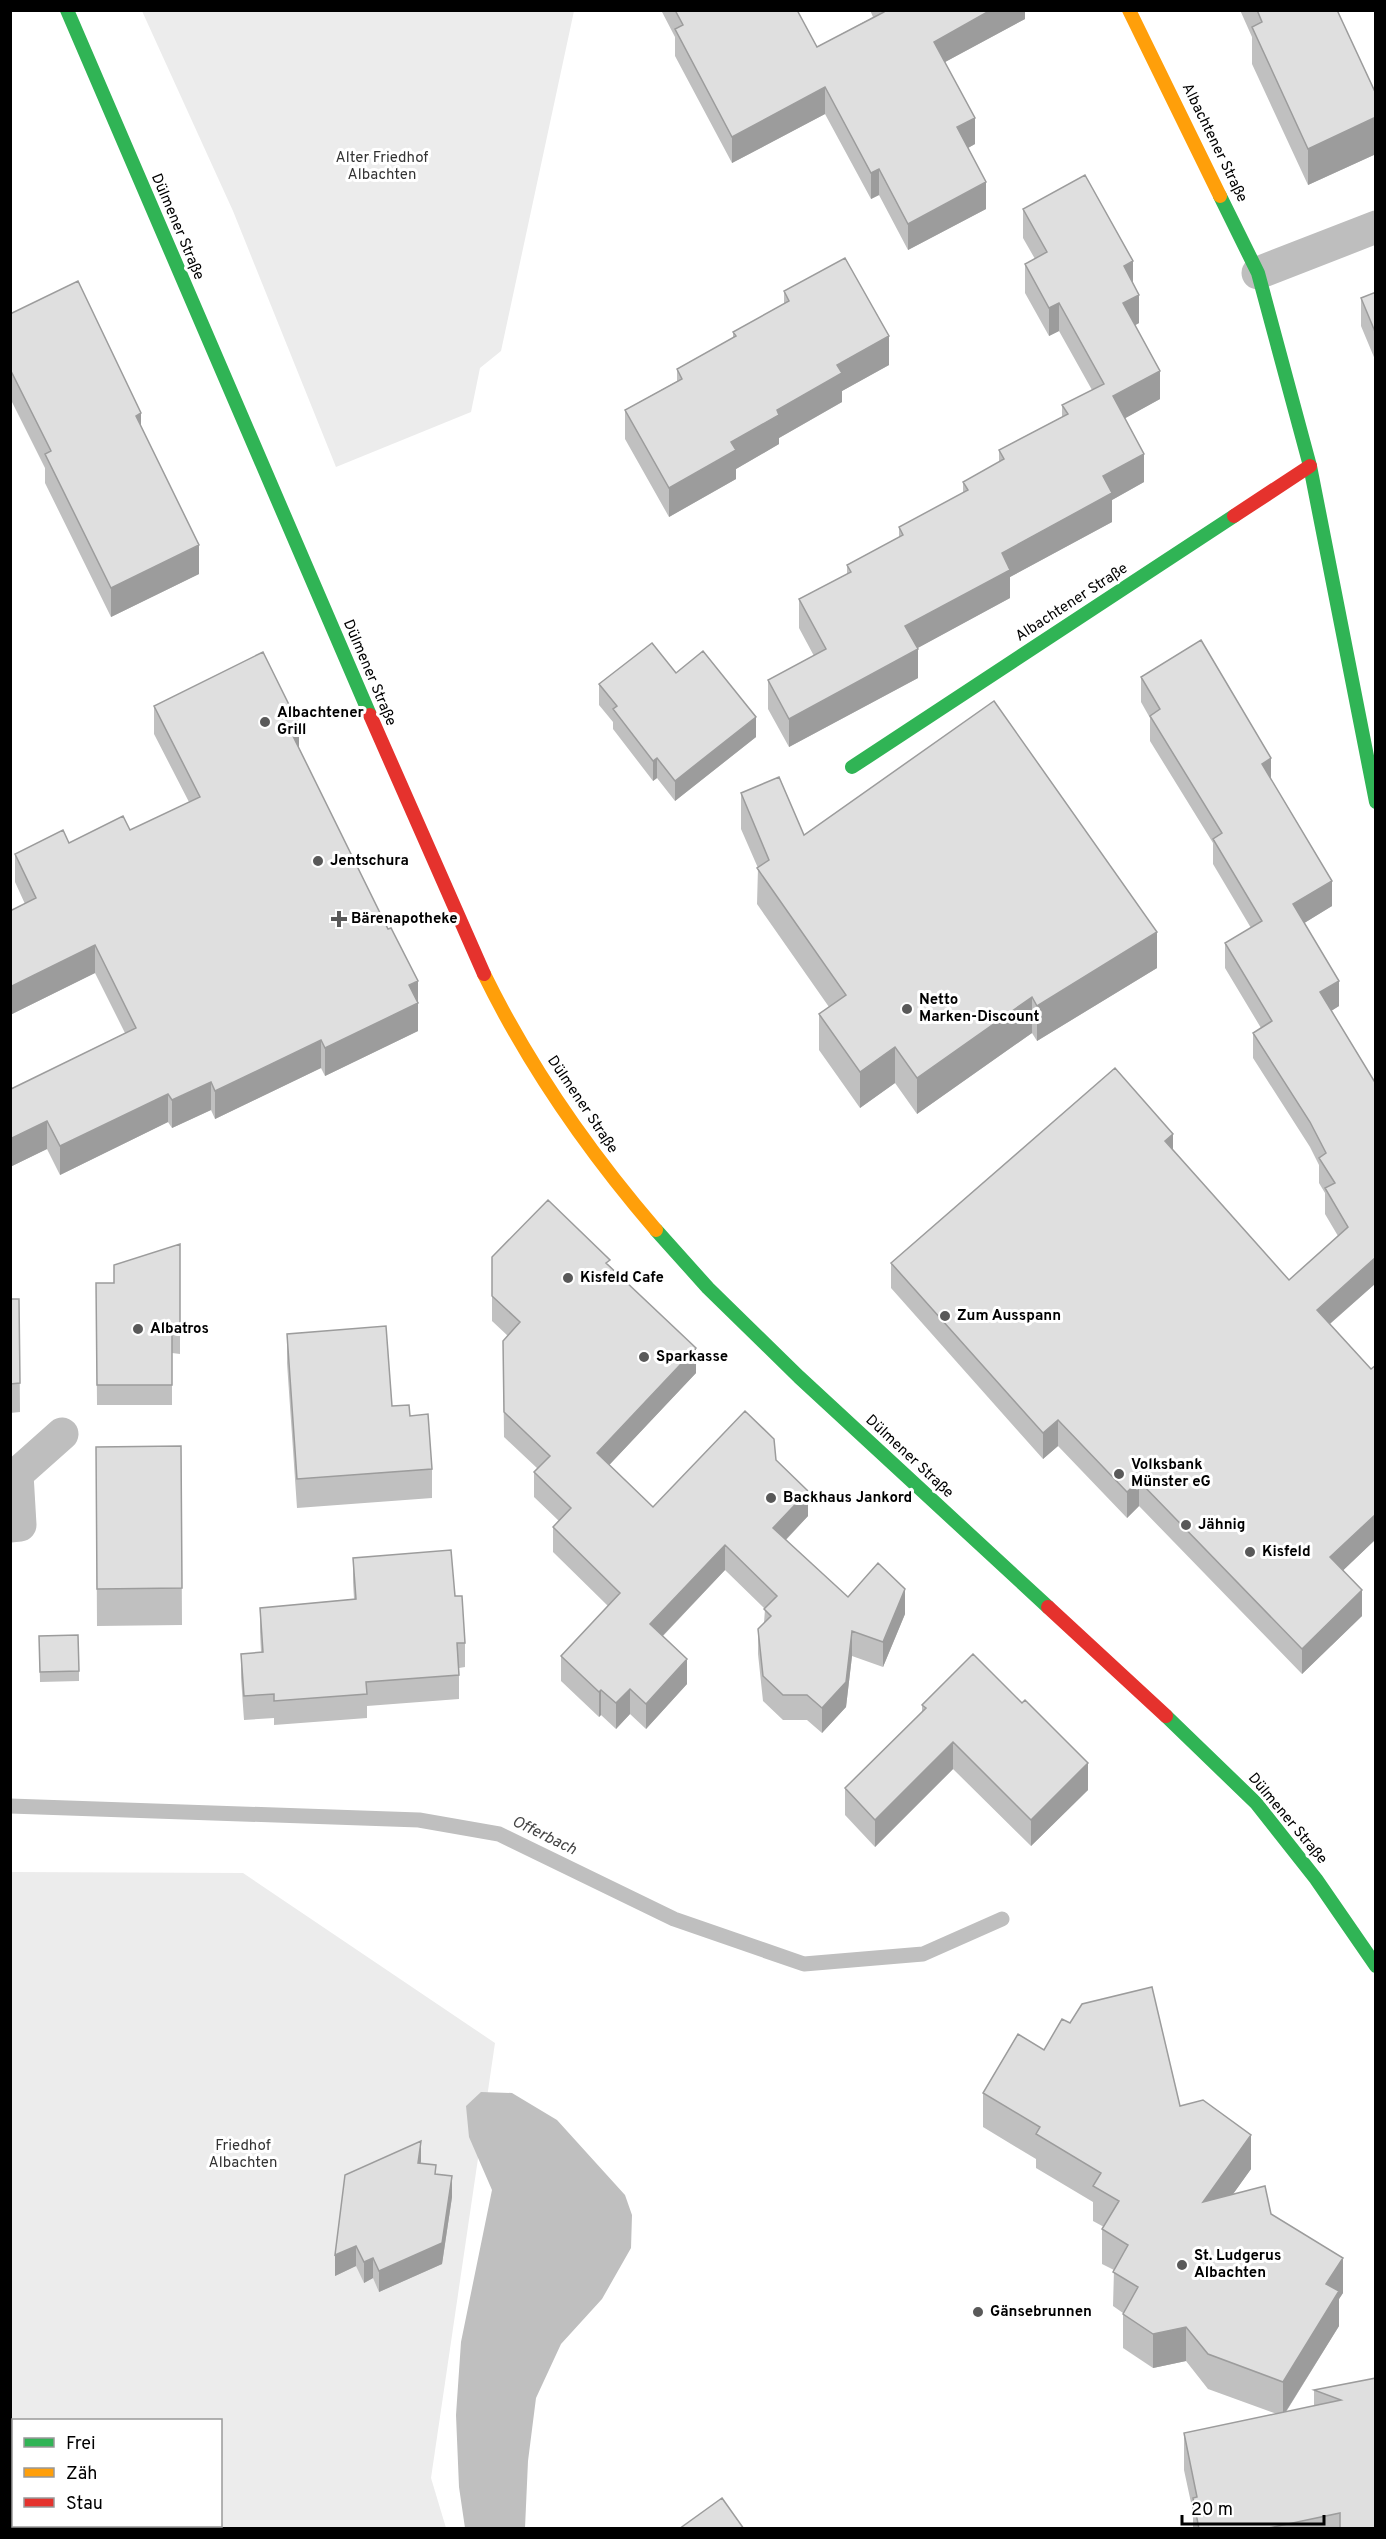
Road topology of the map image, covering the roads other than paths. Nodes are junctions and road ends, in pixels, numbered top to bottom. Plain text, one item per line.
1 (67, 10) edge
2 (1129, 10) edge
3 (1376, 227) edge
4 (1258, 273) junction
5 (1310, 466) junction
6 (852, 767) dead end
7 (1376, 802) edge
8 (62, 1434) dead end
9 (10, 1526) edge
10 (1376, 1966) edge

1 - 10 main road, Dülmener Straße
2 - 4 main road, Albachtener Straße
3 - 4 street
4 - 5 main road, Albachtener Straße
5 - 6 main road, Albachtener Straße
5 - 7 main road, Albachtener Straße
8 - 9 street

